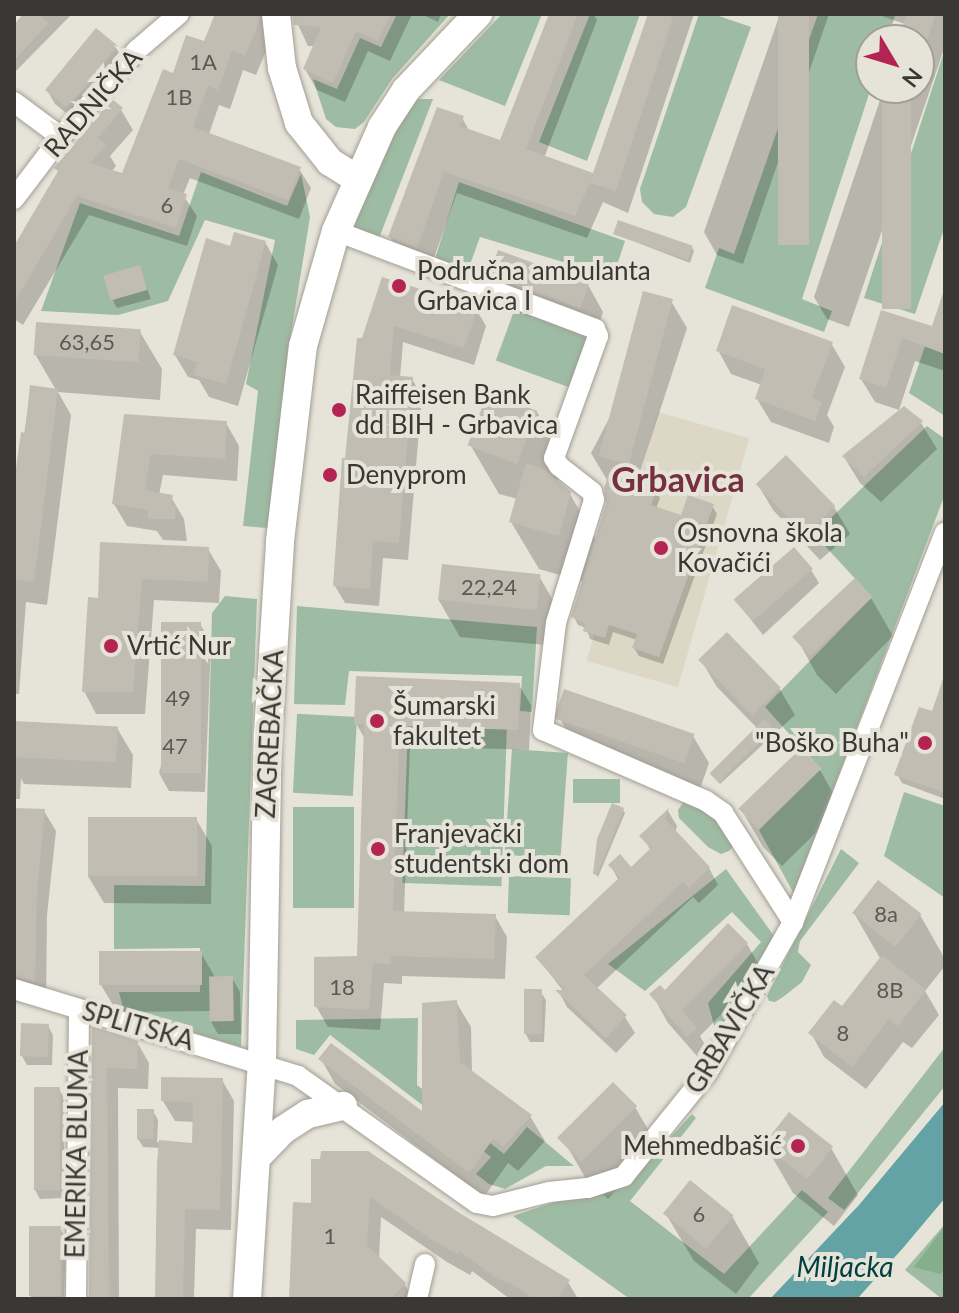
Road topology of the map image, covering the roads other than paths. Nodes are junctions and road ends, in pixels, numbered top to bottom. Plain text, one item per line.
1 (179, 14) edge
2 (276, 14) edge
3 (478, 14) edge
4 (14, 102) edge
5 (61, 137) junction
6 (357, 179) junction
7 (14, 199) edge
8 (336, 231) junction
9 (945, 533) edge
10 (793, 922) junction
11 (14, 989) edge
12 (79, 1010) junction
13 (262, 1062) junction
14 (343, 1106) junction
15 (257, 1157) junction
16 (425, 1264) dead end
17 (76, 1299) edge
18 (247, 1299) edge
19 (417, 1299) edge

1 - 5 street, RADNIČKA
2 - 6 main road
3 - 6 main road
4 - 5 street
5 - 7 street, RADNIČKA
6 - 8 main road, ZAGREBAČKA
8 - 10 street
8 - 13 main road, ZAGREBAČKA
9 - 10 street, GRBAVIČKA
10 - 14 street, GRBAVIČKA
11 - 12 street, SPLITSKA
12 - 13 street, SPLITSKA
12 - 17 street, EMERIKA BLUMA
13 - 14 street, GRBAVIČKA
13 - 15 main road, ZAGREBAČKA
14 - 15 main road
15 - 18 main road, ZAGREBAČKA
16 - 19 street

